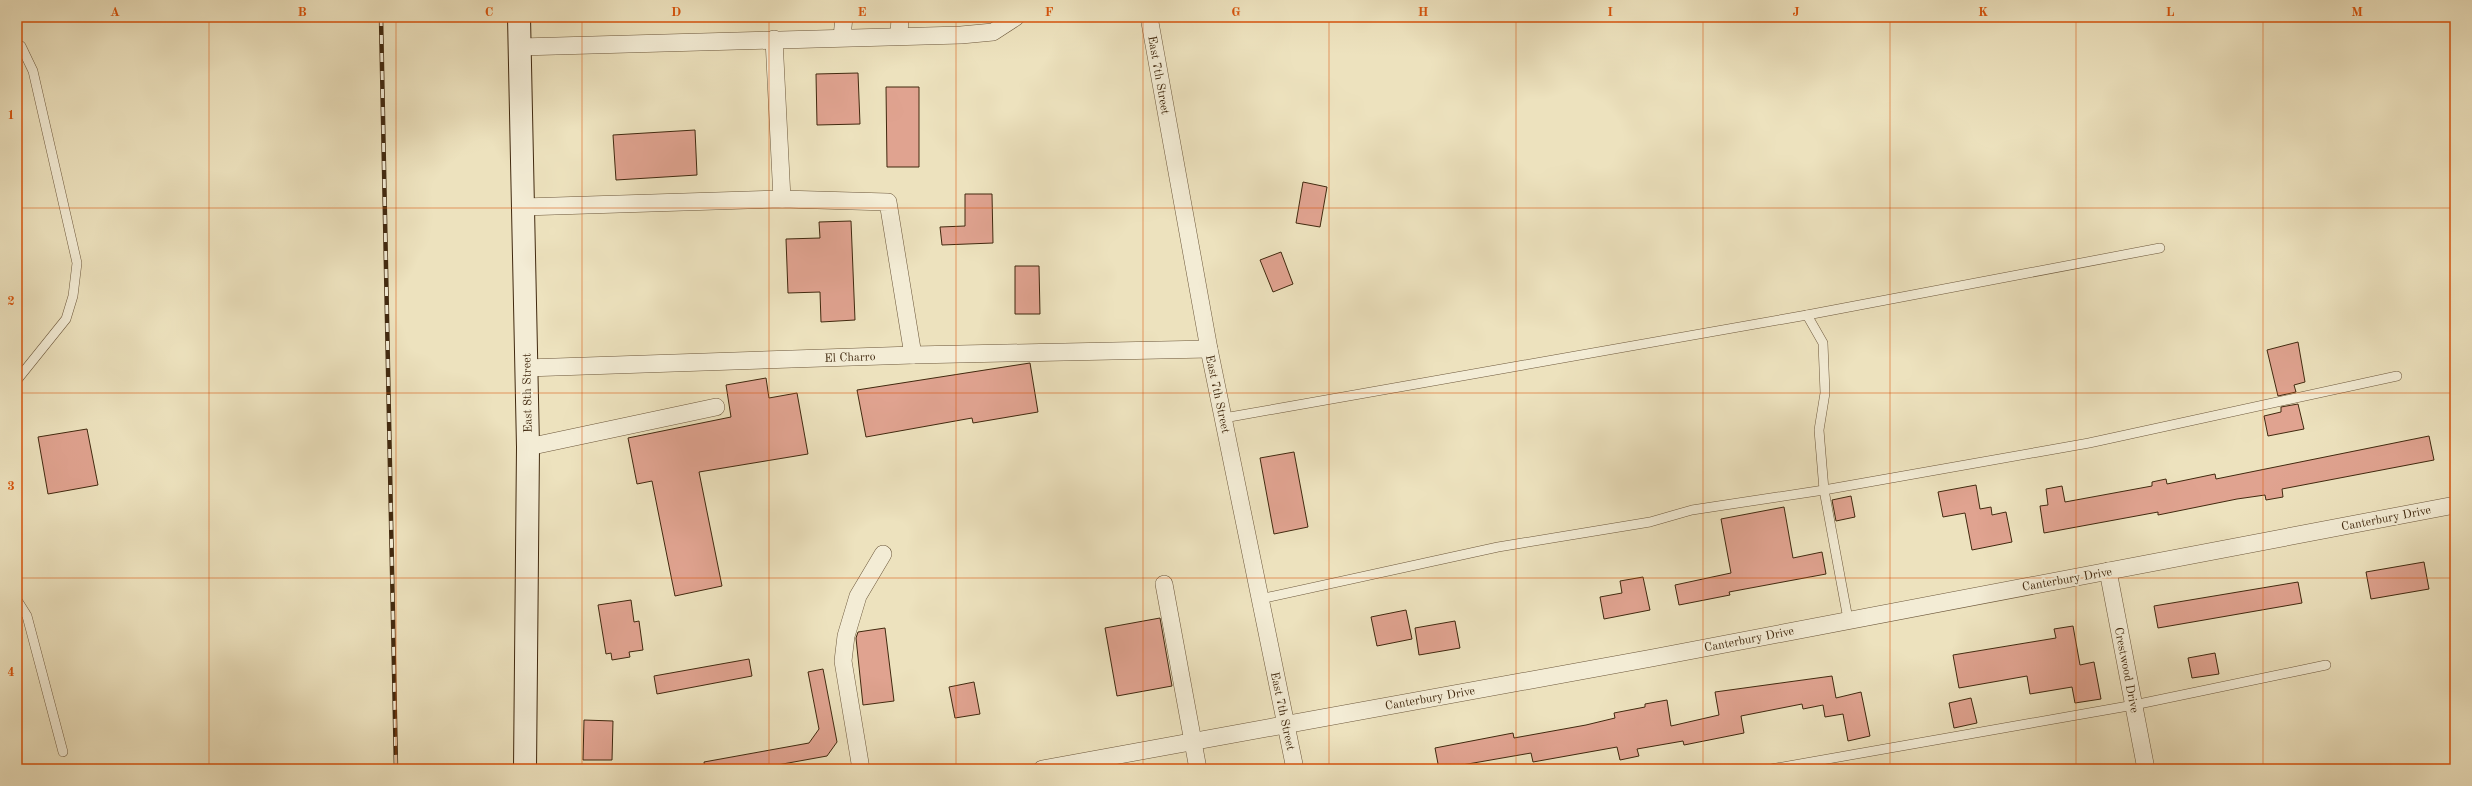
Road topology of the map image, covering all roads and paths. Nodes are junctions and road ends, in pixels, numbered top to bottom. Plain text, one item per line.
1 (519, 17) edge
2 (844, 17) edge
3 (900, 17) edge
4 (1016, 17) edge
5 (1149, 17) edge
6 (899, 35) junction
7 (842, 37) junction
8 (774, 39) junction
9 (17, 44) edge
10 (520, 47) junction
11 (782, 199) junction
12 (523, 207) junction
13 (2160, 248) dead end
14 (1807, 315) junction
15 (1209, 349) junction
16 (913, 355) junction
17 (526, 368) junction
18 (2397, 376) dead end
19 (17, 380) edge
20 (716, 407) dead end
21 (1224, 418) junction
22 (528, 447) junction
23 (1824, 490) junction
24 (2455, 505) edge
25 (883, 554) dead end
26 (2108, 571) junction
27 (1164, 584) dead end
28 (1260, 599) junction
29 (17, 600) edge
30 (1848, 619) junction
31 (2326, 665) dead end
32 (2134, 705) junction
33 (1285, 724) junction
34 (1192, 742) junction
35 (64, 752) dead end
36 (525, 769) edge
37 (860, 769) edge
38 (1042, 769) edge
39 (1198, 769) edge
40 (1295, 769) edge
41 (1771, 769) edge
42 (2146, 769) edge

1 - 10 main road, East 8th Street
2 - 7 street
3 - 6 street
4 - 6 street
5 - 15 street, East 7th Street
6 - 7 street
7 - 8 street
8 - 10 street
8 - 11 street
9 - 19 lane
10 - 12 main road, East 8th Street
11 - 12 street
11 - 16 street
12 - 17 main road, East 8th Street
13 - 14 lane
14 - 21 lane
14 - 23 lane
15 - 16 street, El Charro
15 - 21 street, East 7th Street
16 - 17 street, El Charro
17 - 22 main road, East 8th Street
18 - 23 lane
20 - 22 street
21 - 28 street, East 7th Street
22 - 36 main road, East 8th Street
23 - 28 lane
23 - 30 lane
24 - 26 street, Canterbury Drive
25 - 37 street
26 - 30 street, Canterbury Drive
26 - 32 street, Crestwood Drive
27 - 34 street
28 - 33 street, East 7th Street
29 - 35 lane
30 - 33 street, Canterbury Drive
31 - 32 lane
32 - 41 lane
32 - 42 street, Crestwood Drive
33 - 34 street, Canterbury Drive
33 - 40 street, East 7th Street
34 - 38 street, Canterbury Drive
34 - 39 street

